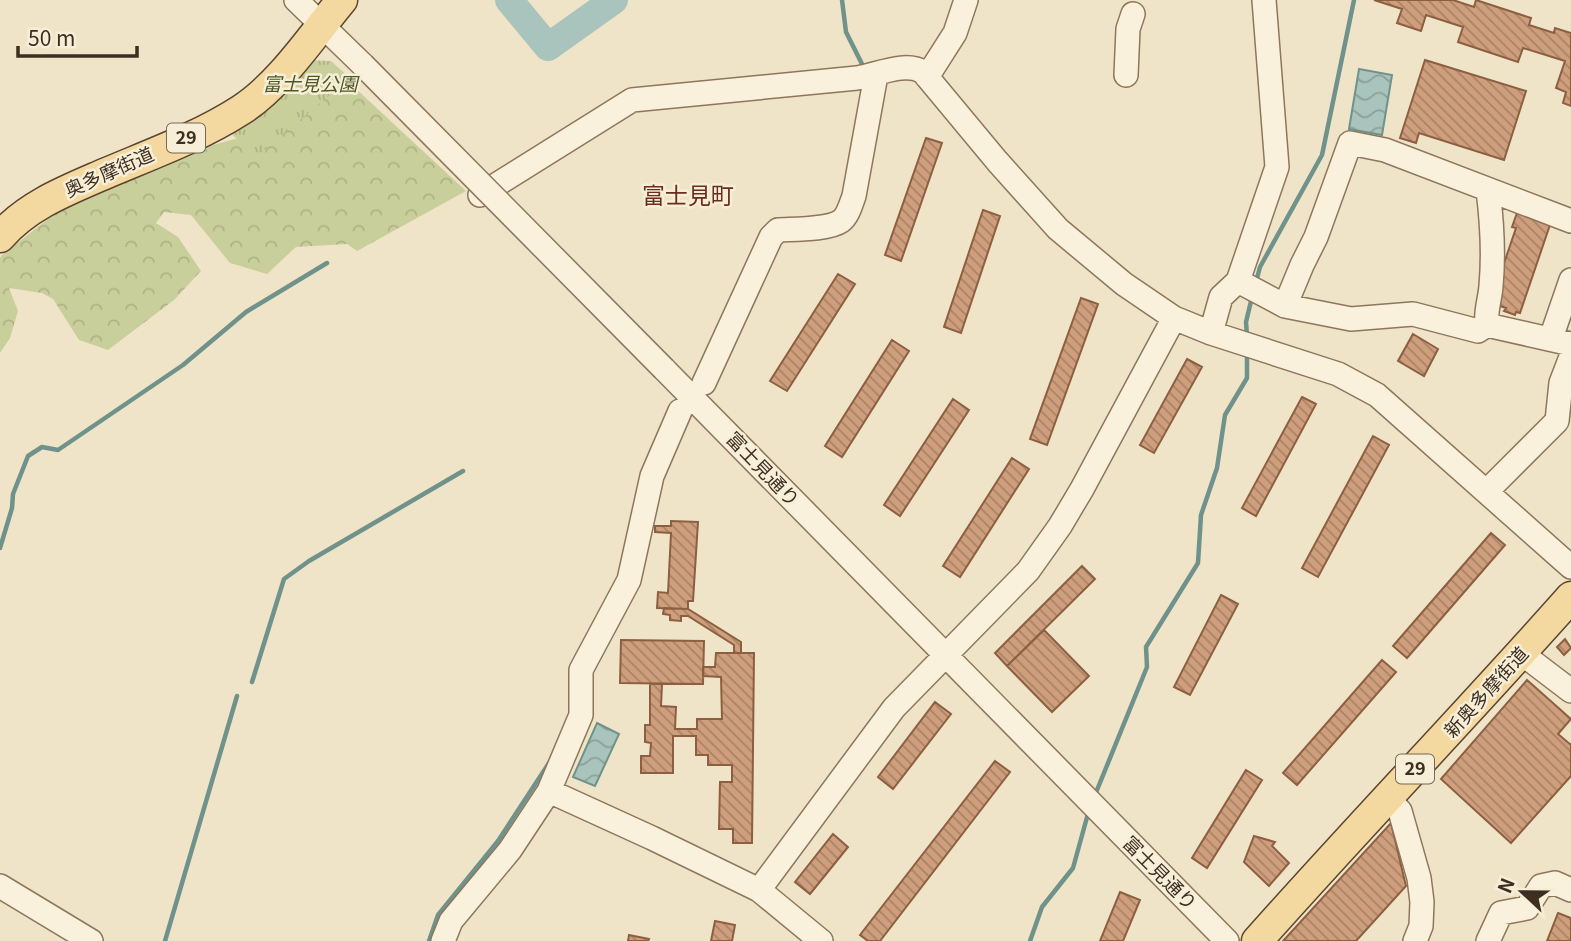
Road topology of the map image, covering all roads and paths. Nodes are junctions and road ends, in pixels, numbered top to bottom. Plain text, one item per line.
1 (296, 0) edge
2 (342, 0) edge
3 (966, 0) edge
4 (1264, 0) edge
5 (1133, 14) dead end
6 (322, 24) junction
7 (1126, 75) dead end
8 (867, 77) junction
9 (927, 77) junction
10 (1488, 190) junction
11 (480, 195) dead end
12 (1571, 221) edge
13 (0, 237) edge
14 (1571, 280) edge
15 (1248, 287) junction
16 (1285, 306) junction
17 (1174, 318) junction
18 (1487, 326) junction
19 (1211, 333) junction
20 (1561, 341) edge
21 (1571, 356) edge
22 (704, 383) dead end
23 (680, 411) dead end
24 (1487, 491) junction
25 (1571, 566) edge
26 (1571, 597) edge
27 (1521, 653) junction
28 (946, 656) junction
29 (1571, 691) edge
30 (549, 791) junction
31 (1388, 798) junction
32 (0, 886) edge
33 (759, 890) junction
34 (1571, 890) edge
35 (91, 941) edge
36 (443, 941) edge
37 (821, 941) edge
38 (1227, 941) edge
39 (1257, 941) edge
40 (1415, 941) edge
41 (1488, 941) edge

1 - 6 street, 富士見通り
2 - 6 main road, 奥多摩街道 / 29
3 - 9 street
4 - 15 street
5 - 7 street
6 - 13 main road, 奥多摩街道 / 29
6 - 28 street, 富士見通り, bridge
8 - 9 street
8 - 11 street
8 - 22 street
9 - 17 street
10 - 12 street
10 - 16 street
10 - 18 street
14 - 20 street
15 - 16 street
15 - 19 street
16 - 18 street
17 - 19 street
17 - 28 street
18 - 20 street
19 - 24 street
21 - 24 street
23 - 30 street
24 - 25 street
26 - 27 main road, 新奥多摩街道 / 29
27 - 29 street
27 - 31 main road, 新奥多摩街道 / 29
28 - 33 street
28 - 38 street, 富士見通り
30 - 33 street
30 - 36 street
31 - 39 main road, 新奥多摩街道 / 29
31 - 40 street
32 - 35 street
33 - 37 street
34 - 41 street

